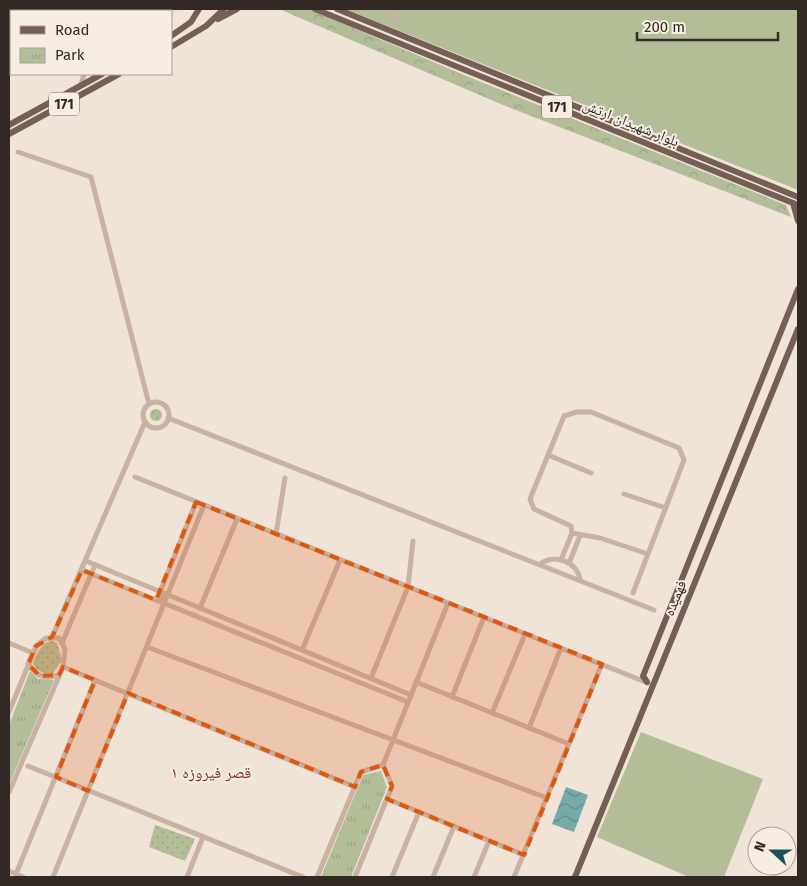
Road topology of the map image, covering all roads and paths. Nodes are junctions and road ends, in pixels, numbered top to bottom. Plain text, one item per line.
1 (199, 9) edge
2 (224, 9) edge
3 (237, 9) edge
4 (315, 9) edge
5 (337, 9) edge
6 (393, 9) edge
7 (396, 22) dead end
8 (206, 26) junction
9 (172, 35) edge
10 (172, 46) edge
11 (84, 75) edge
12 (100, 75) edge
13 (117, 75) edge
14 (81, 85) junction
15 (9, 125) edge
16 (9, 134) edge
17 (18, 152) dead end
18 (798, 197) edge
19 (796, 204) edge
20 (798, 221) edge
21 (798, 288) edge
22 (798, 329) edge
23 (149, 404) junction
24 (168, 418) junction
25 (145, 422) junction
26 (548, 455) junction
27 (591, 473) dead end
28 (136, 477) dead end
29 (285, 478) dead end
30 (624, 494) dead end
31 (196, 502) junction
32 (204, 505) junction
33 (666, 508) junction
34 (237, 519) junction
35 (276, 534) junction
36 (572, 534) junction
37 (580, 536) junction
38 (413, 541) dead end
39 (648, 554) junction
40 (340, 560) junction
41 (561, 560) junction
42 (86, 562) junction
43 (569, 563) junction
44 (540, 564) junction
45 (95, 565) junction
46 (82, 570) junction
47 (91, 574) junction
48 (580, 580) junction
49 (408, 587) junction
50 (160, 592) junction
51 (633, 593) dead end
52 (168, 595) junction
53 (164, 603) junction
54 (448, 603) junction
55 (200, 608) junction
56 (654, 610) dead end
57 (484, 617) junction
58 (525, 634) junction
59 (52, 636) junction
60 (9, 643) edge
61 (62, 643) junction
62 (146, 647) junction
63 (561, 648) junction
64 (302, 650) junction
65 (33, 653) junction
66 (28, 664) junction
67 (602, 664) junction
68 (63, 667) junction
69 (60, 675) junction
70 (371, 678) junction
71 (95, 680) junction
72 (416, 682) junction
73 (650, 684) junction
74 (9, 694) edge
75 (128, 694) junction
76 (411, 695) junction
77 (15, 697) junction
78 (452, 697) junction
79 (408, 702) junction
80 (9, 712) edge
81 (492, 713) junction
82 (529, 728) junction
83 (393, 740) junction
84 (569, 744) junction
85 (383, 765) junction
86 (28, 766) dead end
87 (56, 777) junction
88 (355, 787) junction
89 (88, 790) junction
90 (9, 792) edge
91 (547, 798) junction
92 (387, 799) junction
93 (419, 812) junction
94 (454, 826) junction
95 (203, 837) junction
96 (489, 841) junction
97 (524, 855) junction
98 (9, 871) edge
99 (16, 874) junction
100 (23, 877) edge
101 (53, 877) edge
102 (187, 877) edge
103 (303, 877) edge
104 (317, 877) edge
105 (355, 877) edge
106 (392, 877) edge
107 (433, 877) edge
108 (474, 877) edge
109 (514, 877) edge
110 (575, 877) edge

1 - 9 main road
2 - 8 main road
3 - 8 main road
4 - 19 main road, بلوار شهیدان ارتش / 171
5 - 18 main road, بلوار شهیدان ارتش / 171
6 - 7 street
8 - 10 main road
11 - 14 street
12 - 14 main road, 171
13 - 16 main road, 171
14 - 15 main road, 171
17 - 23 street
19 - 20 main road
21 - 73 main road, فهمیده
22 - 73 main road, فهمیده
23 - 24 street
23 - 25 street
24 - 25 street
24 - 44 street
25 - 42 street
26 - 27 street
26 - 33 street
26 - 36 street
28 - 31 street
29 - 35 street
30 - 33 street
31 - 32 street
31 - 50 street
32 - 34 street
32 - 52 street
33 - 39 street
34 - 35 street
34 - 55 street
35 - 40 street
36 - 37 street
36 - 41 street
37 - 39 street
37 - 43 street
38 - 49 street
39 - 51 street
40 - 49 street
40 - 64 street
41 - 43 street
41 - 44 street
42 - 45 street
42 - 46 street
43 - 48 street
44 - 48 street
45 - 47 street
45 - 50 street
46 - 47 street
46 - 59 street
47 - 53 street
47 - 61 street
48 - 56 street
49 - 54 street
49 - 70 street
50 - 52 street
50 - 53 street
52 - 53 street
52 - 55 street
53 - 62 street
53 - 79 street
54 - 57 street
54 - 72 street
55 - 64 street
57 - 58 street
57 - 78 street
58 - 63 street
58 - 81 street
59 - 61 street
59 - 65 street
60 - 65 street
61 - 68 street
62 - 75 street
62 - 83 street
63 - 67 street
63 - 82 street
64 - 70 street
65 - 66 street
66 - 69 street
66 - 77 street
67 - 73 street
67 - 84 street
68 - 69 street
68 - 71 street
69 - 90 street
70 - 76 street
71 - 75 street
71 - 87 street
72 - 76 street
72 - 78 street
73 - 110 main road, فهمیده
74 - 77 street
75 - 88 street
75 - 89 street
76 - 79 street
77 - 80 street
78 - 81 street
79 - 83 street
81 - 82 street
82 - 84 street
83 - 85 street
83 - 91 street
84 - 91 street
85 - 88 street
85 - 92 street
86 - 87 street
87 - 89 street
87 - 99 street
88 - 104 street
89 - 95 street
89 - 101 street
91 - 97 street
92 - 93 street
92 - 105 street
93 - 94 street
93 - 106 street
94 - 96 street
94 - 107 street
95 - 102 street
95 - 103 street
96 - 97 street
96 - 108 street
97 - 109 street
98 - 99 street
99 - 100 street

